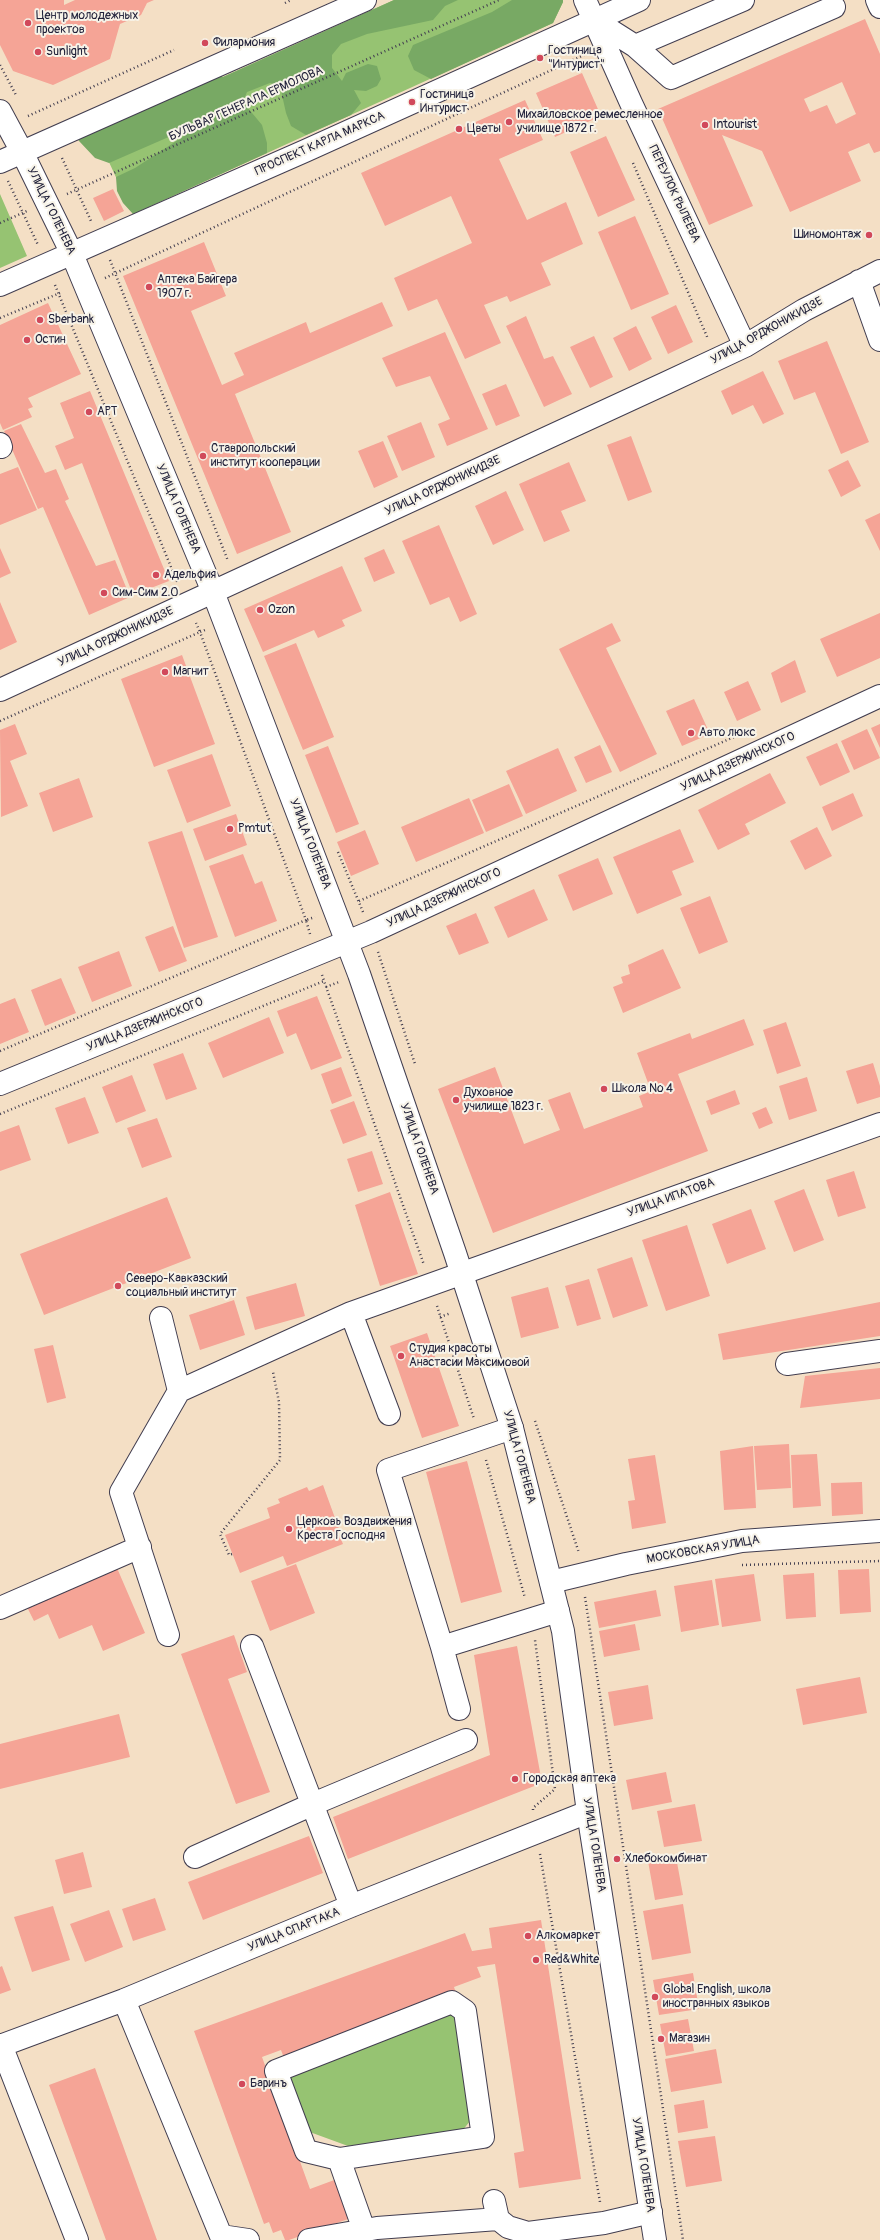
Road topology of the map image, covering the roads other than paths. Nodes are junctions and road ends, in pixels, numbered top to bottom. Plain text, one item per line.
1 (365, 0) edge
2 (639, 0) edge
3 (743, 0) edge
4 (877, 0) edge
5 (834, 7) dead end
6 (880, 7) edge
7 (589, 10) edge
8 (635, 46) junction
9 (4, 118) edge
10 (22, 152) junction
11 (3, 169) edge
12 (72, 254) junction
13 (880, 271) edge
14 (859, 281) junction
15 (0, 285) edge
16 (880, 340) edge
17 (745, 346) junction
18 (211, 586) junction
19 (0, 690) edge
20 (880, 696) edge
21 (348, 942) junction
22 (0, 1084) edge
23 (880, 1124) edge
24 (462, 1273) junction
25 (351, 1313) junction
26 (161, 1318) dead end
27 (880, 1351) edge
28 (788, 1364) dead end
29 (179, 1391) junction
30 (389, 1414) dead end
31 (512, 1428) junction
32 (880, 1531) edge
33 (140, 1547) junction
34 (551, 1582) junction
35 (0, 1608) edge
36 (558, 1610) junction
37 (168, 1635) dead end
38 (252, 1646) dead end
39 (442, 1647) junction
40 (458, 1710) dead end
41 (466, 1740) dead end
42 (313, 1804) junction
43 (588, 1812) junction
44 (195, 1857) dead end
45 (351, 1906) junction
46 (124, 2000) junction
47 (1, 2046) edge
48 (339, 2159) junction
49 (650, 2212) junction
50 (364, 2230) junction
51 (77, 2240) edge
52 (248, 2240) edge
53 (309, 2240) edge
54 (655, 2240) edge

1 - 10 street
2 - 7 street, ПРОСПЕКТ КАРЛА МАРКСА
3 - 8 street
4 - 6 street
5 - 8 street
7 - 8 street
7 - 12 street, ПРОСПЕКТ КАРЛА МАРКСА
7 - 17 street, ПЕРЕУЛОК РЫЛЕЕВА
9 - 10 street, УЛИЦА ГОЛЕНЕВА
10 - 11 street
10 - 12 street, УЛИЦА ГОЛЕНЕВА
12 - 15 street, ПРОСПЕКТ КАРЛА МАРКСА
12 - 18 street, УЛИЦА ГОЛЕНЕВА
13 - 14 street, УЛИЦА ОРДЖОНИКИДЗЕ
14 - 16 street
14 - 17 street, УЛИЦА ОРДЖОНИКИДЗЕ
17 - 18 street, УЛИЦА ОРДЖОНИКИДЗЕ
18 - 19 street, УЛИЦА ОРДЖОНИКИДЗЕ
18 - 21 street, УЛИЦА ГОЛЕНЕВА
20 - 21 street, УЛИЦА ДЗЕРЖИНСКОГО
21 - 22 street, УЛИЦА ДЗЕРЖИНСКОГО
21 - 24 street, УЛИЦА ГОЛЕНЕВА
23 - 24 street, УЛИЦА ИПАТОВА
24 - 25 street, УЛИЦА ИПАТОВА
24 - 31 street, УЛИЦА ГОЛЕНЕВА
25 - 29 street, УЛИЦА ИПАТОВА
25 - 30 street
26 - 29 street
27 - 28 street
29 - 33 street
31 - 34 street, УЛИЦА ГОЛЕНЕВА
31 - 39 street
32 - 34 street, МОСКОВСКАЯ УЛИЦА
33 - 35 street
33 - 37 street
34 - 36 street, УЛИЦА ГОЛЕНЕВА
36 - 39 street
36 - 43 street, УЛИЦА ГОЛЕНЕВА
38 - 42 street
39 - 40 street
41 - 42 street
42 - 44 street
42 - 45 street
43 - 45 street, УЛИЦА СПАРТАКА
43 - 49 street, УЛИЦА ГОЛЕНЕВА
45 - 46 street, УЛИЦА СПАРТАКА
46 - 47 street, УЛИЦА СПАРТАКА
46 - 52 street
47 - 51 street
48 - 48 street
48 - 50 street
49 - 50 street
49 - 54 street, УЛИЦА ГОЛЕНЕВА
50 - 53 street

